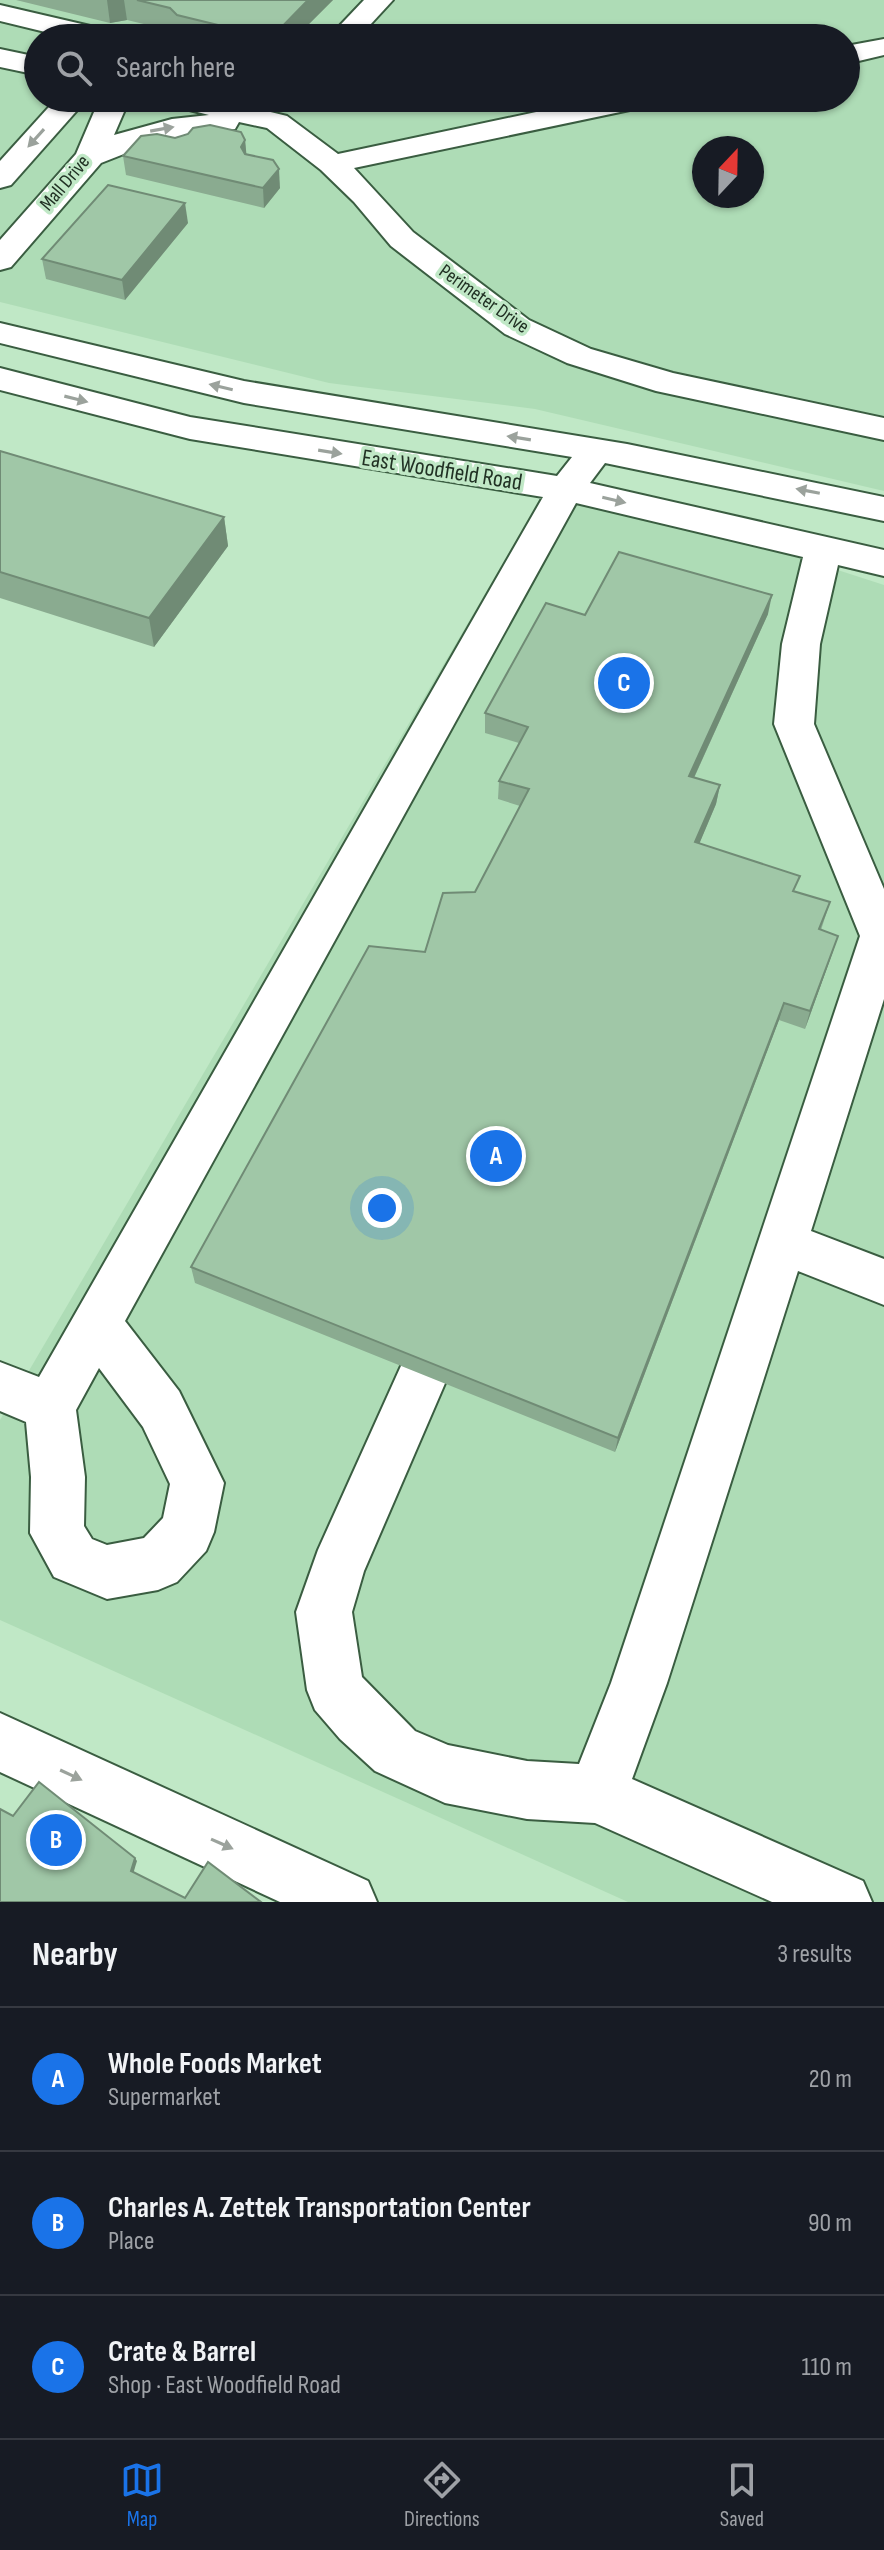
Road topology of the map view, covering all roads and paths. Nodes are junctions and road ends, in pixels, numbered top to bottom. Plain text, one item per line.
1 (379, 0) edge
2 (0, 13) edge
3 (47, 24) edge
4 (356, 24) edge
5 (884, 47) edge
6 (860, 52) edge
7 (0, 58) edge
8 (24, 63) edge
9 (60, 112) edge
10 (109, 112) edge
11 (235, 112) edge
12 (578, 112) edge
13 (277, 122) junction
14 (90, 157) junction
15 (332, 164) junction
16 (0, 179) edge
17 (0, 260) edge
18 (0, 333) edge
19 (0, 379) edge
20 (884, 429) edge
21 (596, 450) junction
22 (566, 489) junction
23 (884, 509) edge
24 (824, 547) junction
25 (884, 563) edge
26 (782, 1242) junction
27 (884, 1282) edge
28 (97, 1324) junction
29 (423, 1374) edge
30 (0, 1386) edge
31 (50, 1407) junction
32 (0, 1742) edge
33 (597, 1794) junction
34 (347, 1902) edge
35 (842, 1902) edge

1 - 4 street
2 - 3 street
5 - 6 street
7 - 8 street
9 -> 16 street
10 - 14 street, Mall Drive
11 - 13 street, Perimeter Drive
12 - 15 street
14 -> 13 street
13 - 15 street, Perimeter Drive
14 - 17 street, Mall Drive
15 - 20 street, Perimeter Drive
21 -> 18 street, East Woodfield Road
19 -> 22 street, East Woodfield Road
21 - 22 street
23 -> 21 street, East Woodfield Road
22 -> 24 street, East Woodfield Road
22 - 28 street
24 - 25 street, East Woodfield Road
24 - 26 street
26 - 27 street
26 - 33 street
28 - 31 street
28 - 31 street
29 - 33 street
30 - 31 street
32 -> 34 street
33 - 35 street

